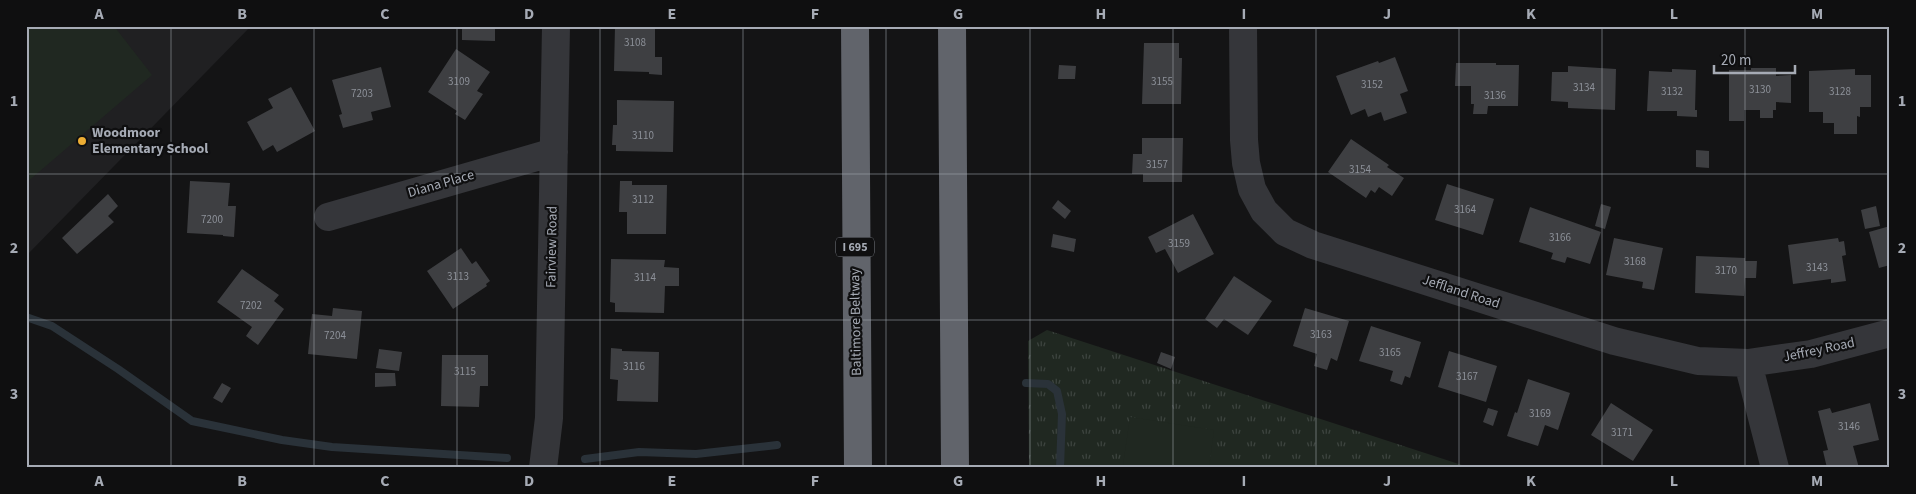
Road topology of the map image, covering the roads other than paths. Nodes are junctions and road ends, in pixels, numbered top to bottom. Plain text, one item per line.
1 (556, 26) edge
2 (855, 26) edge
3 (952, 26) edge
4 (1243, 26) edge
5 (554, 152) junction
6 (328, 217) dead end
7 (1890, 333) edge
8 (1748, 363) junction
9 (544, 468) edge
10 (858, 468) edge
11 (955, 468) edge
12 (1775, 468) edge

1 - 5 street, Fairview Road
2 - 10 highway, Baltimore Beltway / I 695
3 - 11 highway
4 - 8 street, Jeffland Road
5 - 6 street, Diana Place
5 - 9 street, Fairview Road
7 - 8 street, Jeffrey Road
8 - 12 street

